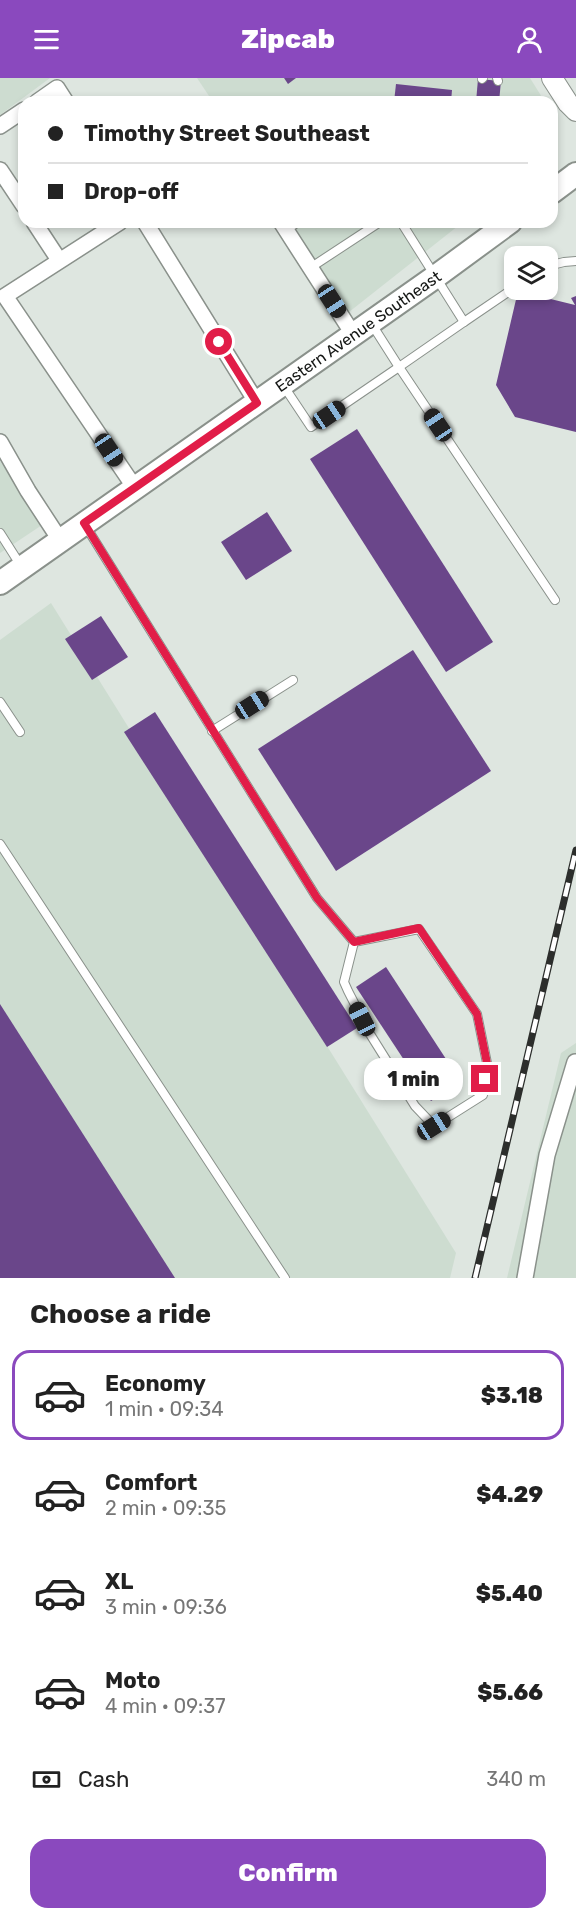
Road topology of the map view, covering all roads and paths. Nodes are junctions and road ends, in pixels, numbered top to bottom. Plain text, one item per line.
1 (552, 78) edge
2 (46, 96) edge
3 (62, 96) edge
4 (576, 111) edge
5 (18, 115) edge
6 (0, 126) edge
7 (0, 170) edge
8 (576, 174) edge
9 (558, 188) edge
10 (18, 197) edge
11 (38, 228) edge
12 (110, 228) edge
13 (148, 228) edge
14 (290, 228) edge
15 (371, 228) edge
16 (404, 228) edge
17 (496, 228) edge
18 (59, 260) junction
19 (576, 261) edge
20 (558, 264) edge
21 (310, 268) junction
22 (435, 277) junction
23 (504, 295) edge
24 (464, 322) junction
25 (361, 328) junction
26 (399, 367) junction
27 (282, 384) junction
28 (257, 403) junction
29 (0, 442) edge
30 (135, 488) junction
31 (84, 523) junction
32 (0, 534) edge
33 (60, 540) junction
34 (22, 568) junction
35 (0, 583) edge
36 (555, 600) dead end
37 (293, 680) dead end
38 (0, 702) edge
39 (212, 731) junction
40 (20, 732) dead end
41 (0, 844) edge
42 (354, 942) junction
43 (576, 1062) edge
44 (285, 1278) edge
45 (525, 1278) edge

1 - 4 street
2 - 3 street
5 - 6 street
7 - 10 street
8 - 9 main road
11 - 18 street
12 - 18 street
13 - 28 street
14 - 21 street
15 - 21 lane
16 - 22 lane
17 - 22 main road, Eastern Avenue Southeast
18 - 30 street
19 - 20 lane
21 - 25 street
22 - 24 lane
22 - 25 main road, Eastern Avenue Southeast
23 - 24 lane
24 - 26 lane
25 - 26 lane
25 - 27 main road, Eastern Avenue Southeast
26 - 27 lane
26 - 36 lane
27 - 28 main road, Eastern Avenue Southeast
28 - 30 main road, Eastern Avenue Southeast
29 - 33 street
30 - 31 main road, Eastern Avenue Southeast
31 - 33 main road, Eastern Avenue Southeast
31 - 39 lane
32 - 34 lane
33 - 34 main road, Eastern Avenue Southeast
34 - 35 main road, Eastern Avenue Southeast
37 - 39 lane
38 - 40 lane
39 - 42 lane
41 - 44 lane
42 - 42 lane
43 - 45 street

